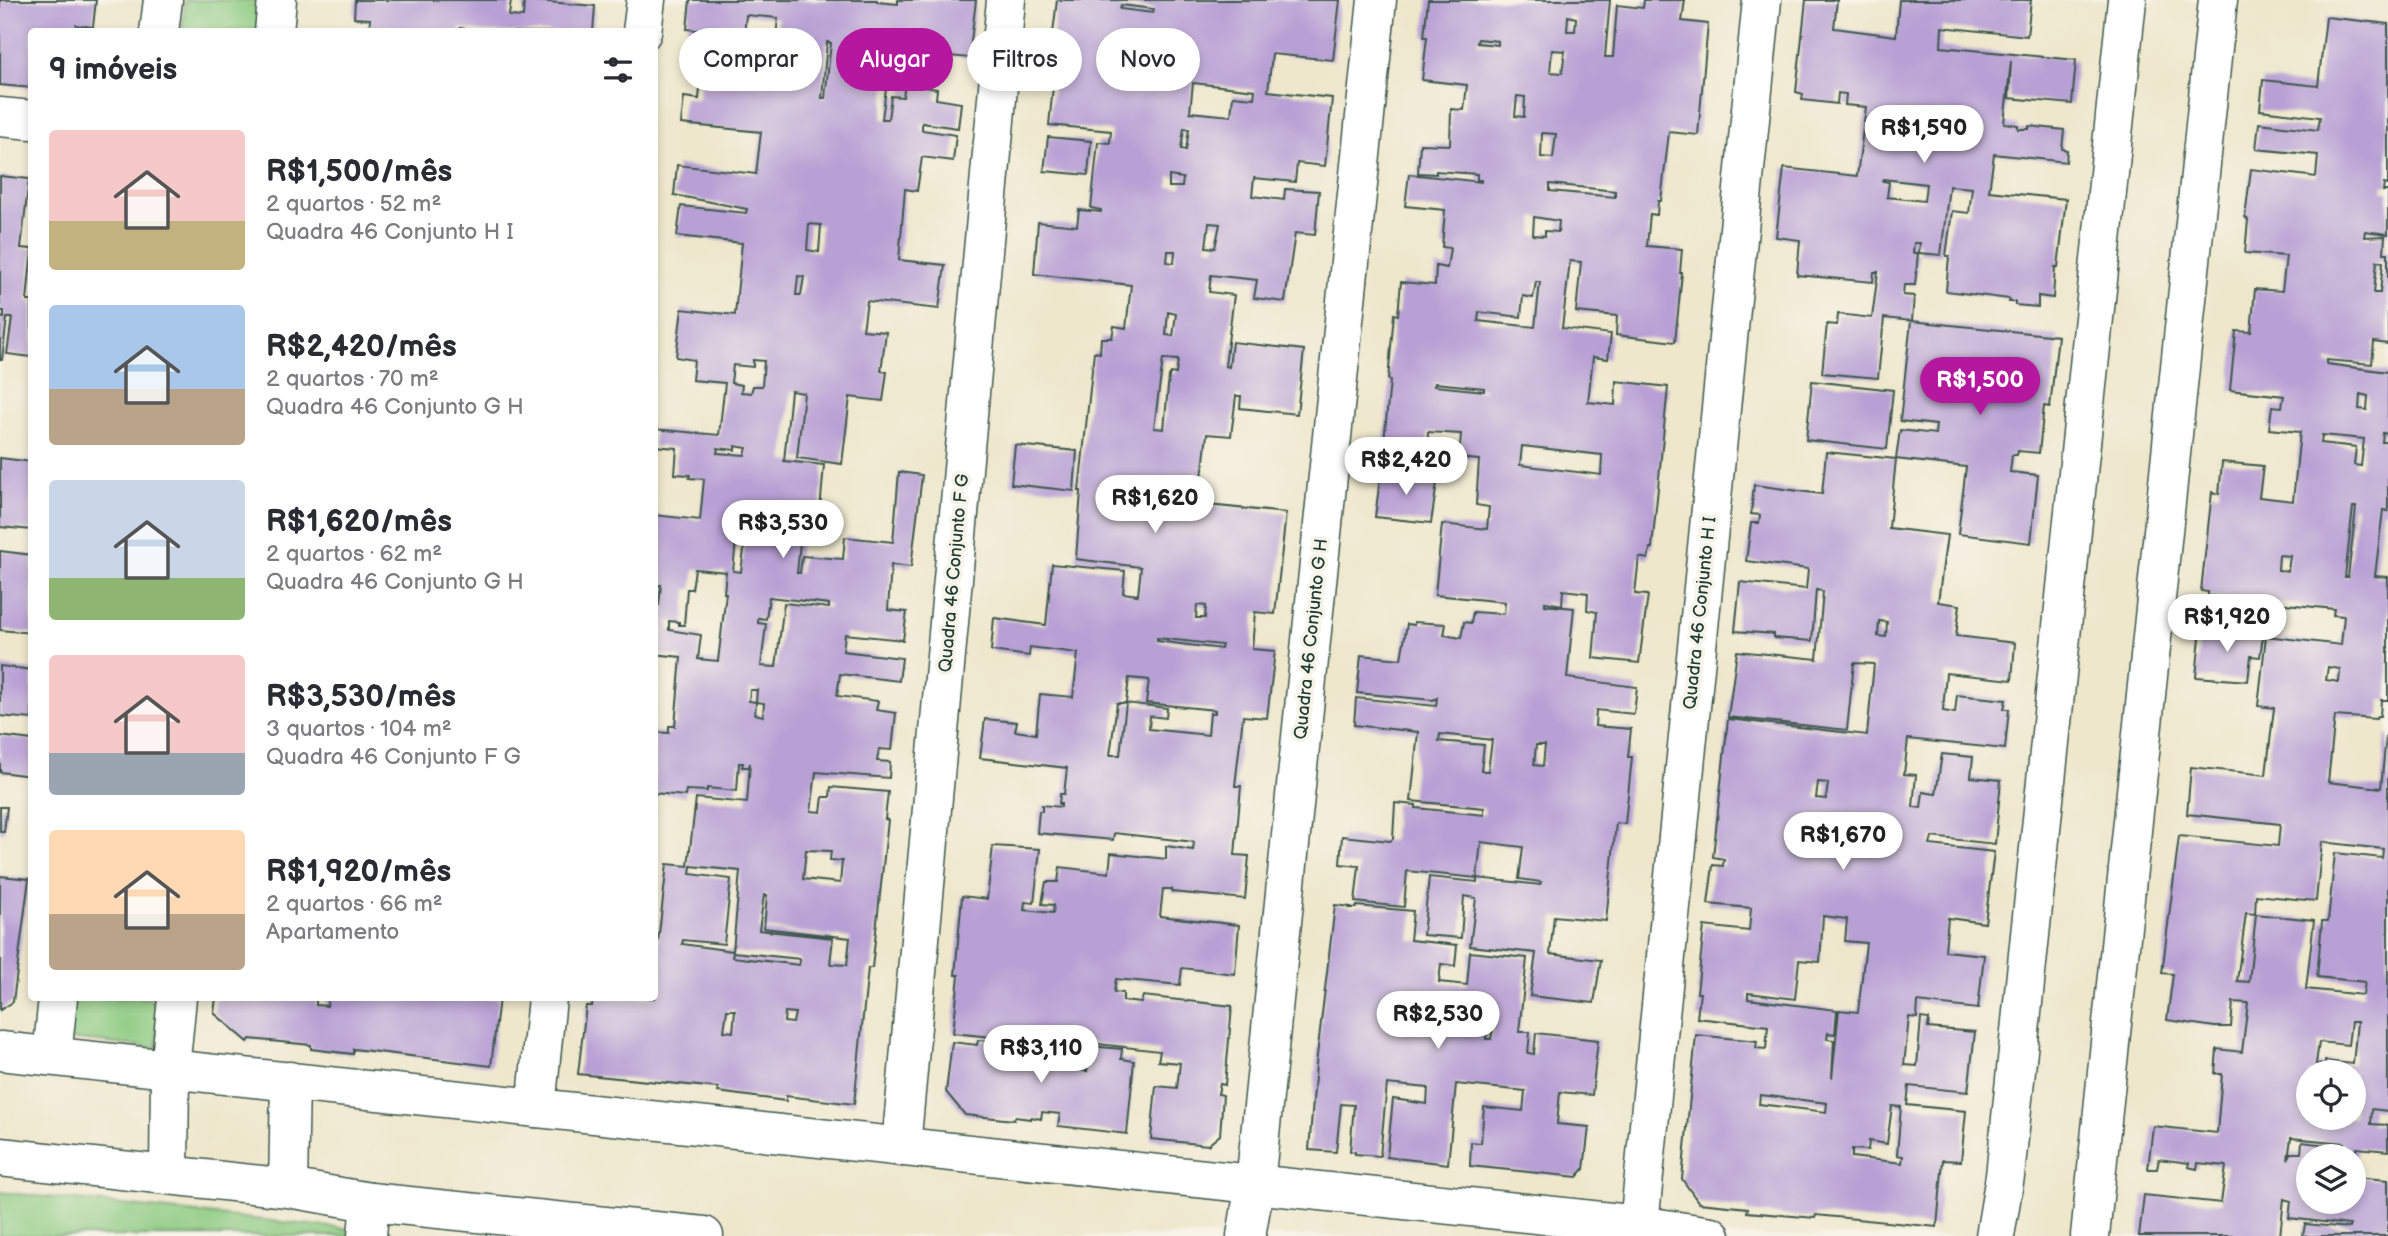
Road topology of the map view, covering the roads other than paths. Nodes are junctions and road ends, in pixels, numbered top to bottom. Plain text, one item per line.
1 (163, 0) edge
2 (277, 0) edge
3 (646, 0) edge
4 (1006, 0) edge
5 (1377, 0) edge
6 (1762, 0) edge
7 (2127, 0) edge
8 (2218, 0) edge
9 (160, 28) edge
10 (274, 28) edge
11 (642, 28) edge
12 (0, 117) edge
13 (28, 120) edge
14 (58, 1001) edge
15 (177, 1001) edge
16 (547, 1001) edge
17 (0, 1051) edge
18 (52, 1056) junction
19 (170, 1069) junction
20 (290, 1082) junction
21 (536, 1108) junction
22 (901, 1147) junction
23 (0, 1157) edge
24 (169, 1175) junction
25 (1255, 1184) junction
26 (288, 1188) junction
27 (369, 1219) edge
28 (1639, 1225) junction
29 (704, 1236) edge
30 (1246, 1236) edge
31 (1711, 1236) edge
32 (1995, 1236) edge
33 (2090, 1236) edge

1 - 9 street
2 - 10 street
3 - 11 street
4 - 22 street, Quadra 46 Conjunto F G
5 - 25 street, Quadra 46 Conjunto G H
6 - 28 street, Quadra 46 Conjunto H I
7 - 32 street
8 - 33 street
12 - 13 street
14 - 18 street
15 - 19 street
16 - 21 street
17 - 18 street
18 - 19 street
19 - 20 street
19 - 24 street
20 - 21 street
20 - 26 street
21 - 22 street
22 - 25 street
23 - 24 street
24 - 26 street
25 - 28 street
25 - 30 street, Quadra 46 Conjunto G H
26 - 27 street
27 - 29 street
28 - 31 street

